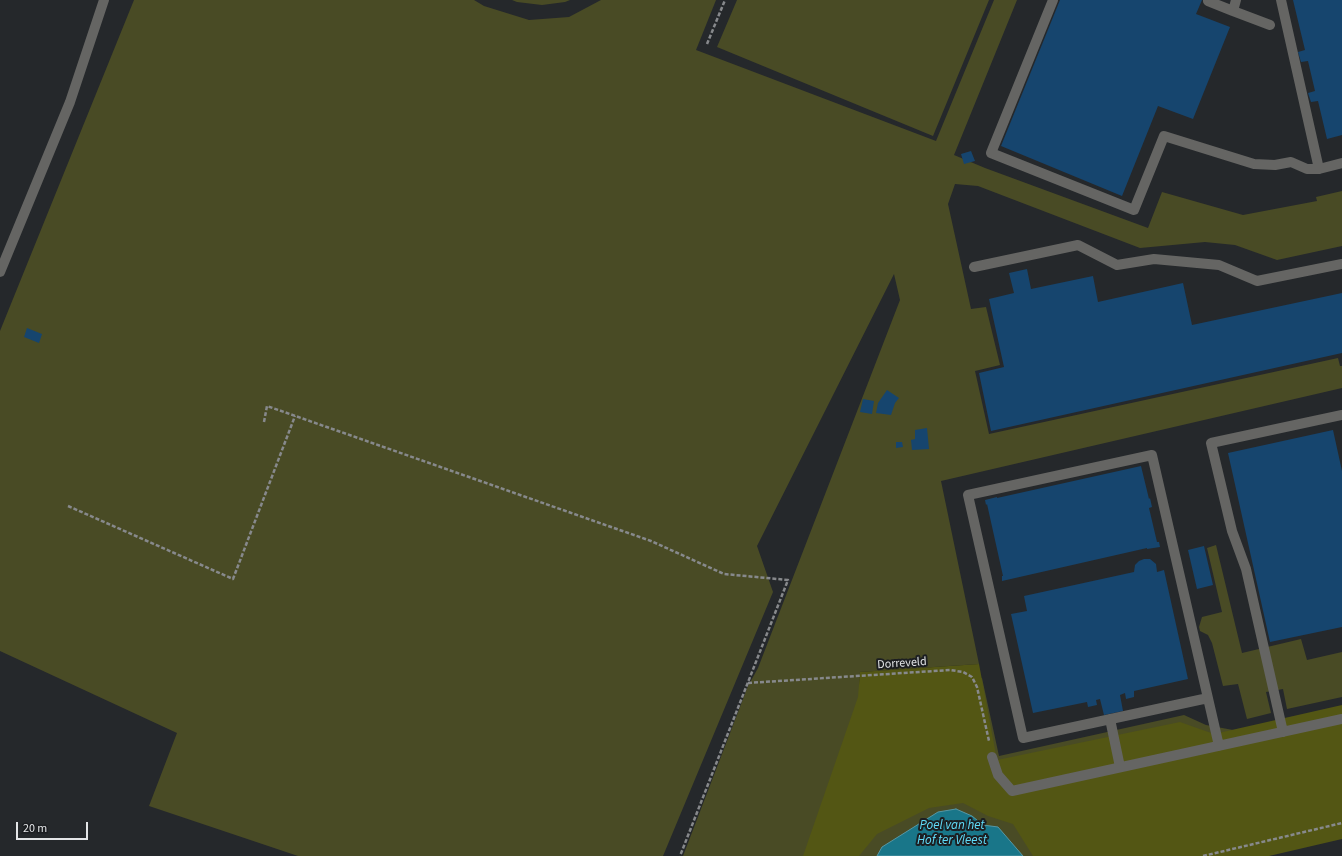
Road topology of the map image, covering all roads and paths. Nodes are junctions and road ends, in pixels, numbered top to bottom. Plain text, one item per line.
1 (104, 0) edge
2 (725, 0) edge
3 (1053, 0) edge
4 (1236, 0) edge
5 (1281, 0) edge
6 (1208, 1) edge
7 (1233, 11) junction
8 (1270, 25) dead end
9 (707, 44) dead end
10 (1342, 163) edge
11 (1319, 168) junction
12 (1342, 264) edge
13 (974, 267) dead end
14 (0, 272) edge
15 (1342, 415) edge
16 (295, 416) junction
17 (264, 422) dead end
18 (68, 506) dead end
19 (748, 684) junction
20 (1208, 698) junction
21 (1110, 719) junction
22 (1342, 719) edge
23 (1283, 732) junction
24 (1219, 746) junction
25 (992, 757) joint
26 (1120, 767) junction
27 (1342, 823) edge
28 (680, 856) edge
29 (1203, 856) edge

1 - 14 street
2 - 9 path
3 - 11 street
4 - 7 street
5 - 11 street
6 - 7 street
7 - 8 street
10 - 11 street
12 - 13 street
15 - 23 street
16 - 17 path
16 - 18 path
16 - 19 path
19 - 25 path, Dorreveld
19 - 28 path
20 - 21 street
20 - 21 street
20 - 24 street
21 - 26 street
22 - 23 street
23 - 24 street
24 - 26 street
25 - 26 street
27 - 29 path

